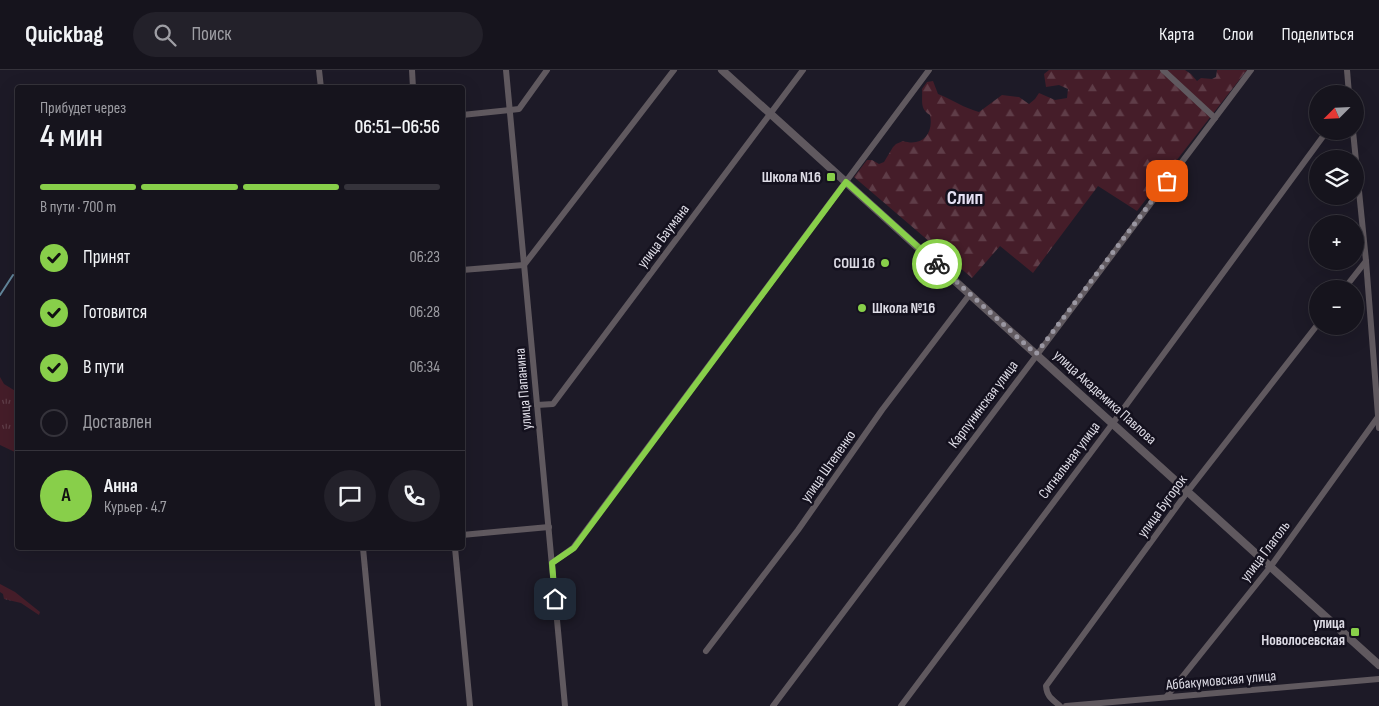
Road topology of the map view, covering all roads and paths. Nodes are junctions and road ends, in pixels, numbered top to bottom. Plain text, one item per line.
1 (319, 70) edge
2 (412, 70) edge
3 (506, 70) edge
4 (547, 70) edge
5 (674, 70) edge
6 (722, 70) edge
7 (803, 70) edge
8 (929, 70) edge
9 (1163, 70) edge
10 (1251, 70) edge
11 (1347, 70) edge
12 (321, 85) edge
13 (414, 85) edge
14 (1348, 85) edge
15 (510, 111) junction
16 (770, 113) junction
17 (465, 115) edge
18 (1215, 118) junction
19 (1320, 140) edge
20 (1354, 140) edge
21 (846, 182) junction
22 (1366, 261) junction
23 (524, 265) junction
24 (465, 270) edge
25 (1351, 280) edge
26 (970, 294) junction
27 (1309, 335) edge
28 (1036, 354) junction
29 (537, 405) junction
30 (1378, 417) edge
31 (1113, 423) junction
32 (1379, 428) edge
33 (1188, 491) junction
34 (549, 527) junction
35 (465, 534) edge
36 (363, 550) edge
37 (455, 550) edge
38 (552, 563) junction
39 (1271, 566) junction
40 (706, 652) dead end
41 (1379, 665) edge
42 (1379, 679) edge
43 (1167, 696) junction
44 (378, 706) edge
45 (470, 706) edge
46 (565, 706) edge
47 (773, 706) edge
48 (901, 706) edge
49 (1060, 706) edge
50 (1066, 706) edge

1 - 12 street
2 - 13 street
3 - 15 street, улица Папанина
4 - 15 street
5 - 23 street
6 - 16 street, улица Академика Павлова
7 - 16 street, улица Баумана
8 - 21 street
9 - 18 street
10 - 18 street, Карпунинская улица
11 - 14 street
15 - 17 street
15 - 23 street, улица Папанина
16 - 21 street, улица Академика Павлова
16 - 29 street, улица Баумана
18 - 28 street, Карпунинская улица
19 - 31 street, Сигнальная улица
20 - 22 street
21 - 26 street, улица Академика Павлова
21 - 38 street
22 - 25 street
22 - 30 street
23 - 24 street
23 - 29 street, улица Папанина
26 - 28 street, улица Академика Павлова
26 - 40 street, улица Штепенко
27 - 33 street, улица Бугорок
28 - 31 street, улица Академика Павлова
28 - 47 street, Карпунинская улица
29 - 34 street, улица Папанина
30 - 32 street
30 - 39 street, улица Глаголь
31 - 33 street, улица Академика Павлова
31 - 48 street, Сигнальная улица
33 - 39 street, улица Академика Павлова
33 - 49 street, улица Бугорок
34 - 35 street
34 - 38 street, улица Папанина
36 - 44 street
37 - 45 street
38 - 46 street, улица Папанина
39 - 41 street, улица Академика Павлова
39 - 43 street, улица Глаголь
42 - 43 street, Аббакумовская улица
43 - 50 street, Аббакумовская улица

